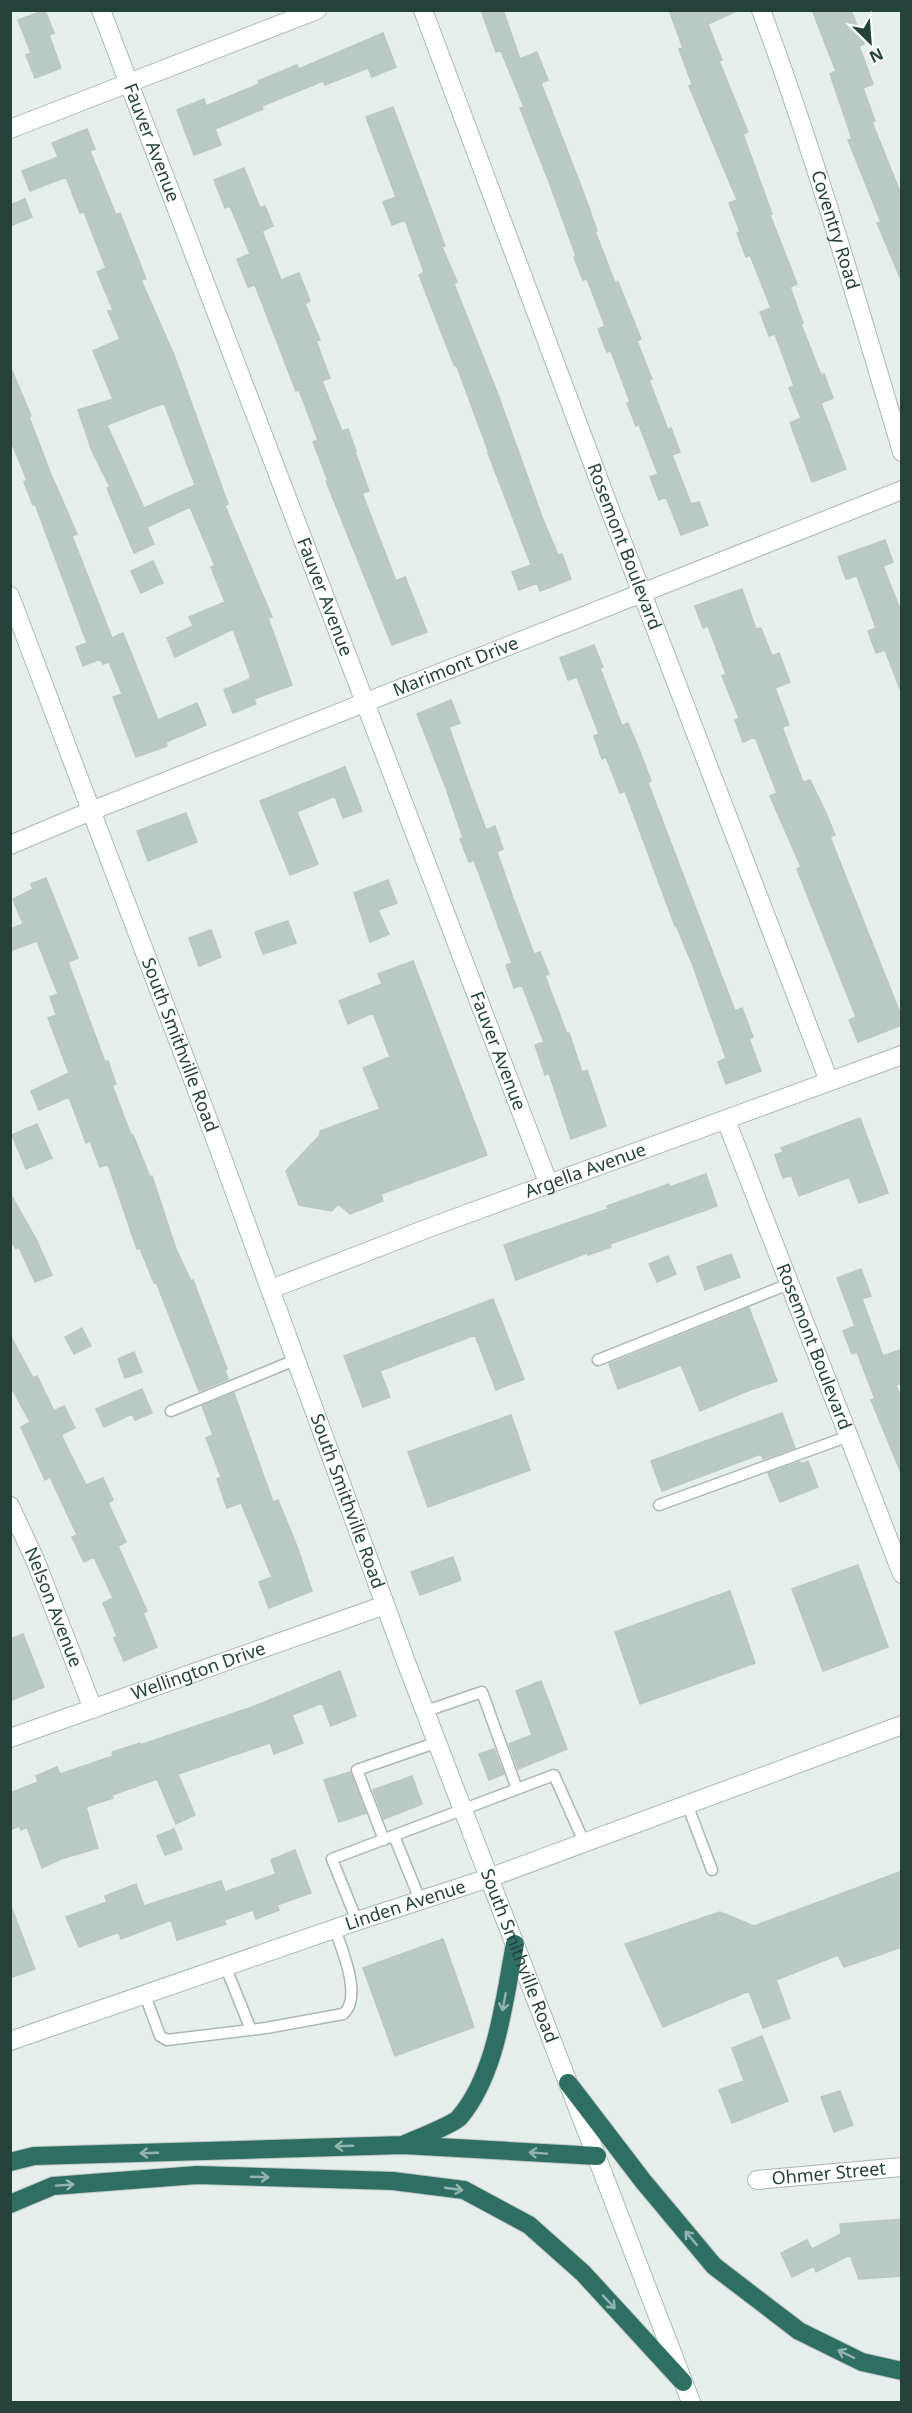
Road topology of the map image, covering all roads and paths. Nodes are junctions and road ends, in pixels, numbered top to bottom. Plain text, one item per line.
1 (101, 10) edge
2 (317, 10) edge
3 (423, 10) edge
4 (761, 10) edge
5 (129, 84) junction
6 (10, 129) edge
7 (902, 452) edge
8 (902, 490) edge
9 (642, 594) junction
10 (10, 596) edge
11 (364, 705) junction
12 (91, 811) junction
13 (10, 845) edge
14 (902, 1055) edge
15 (829, 1081) junction
16 (726, 1120) junction
17 (549, 1185) junction
18 (789, 1284) junction
19 (271, 1289) junction
20 (295, 1360) junction
21 (598, 1360) dead end
22 (171, 1411) dead end
23 (849, 1436) junction
24 (658, 1505) dead end
25 (10, 1506) edge
26 (901, 1571) edge
27 (385, 1605) junction
28 (93, 1709) junction
29 (426, 1711) junction
30 (902, 1725) edge
31 (10, 1738) edge
32 (438, 1742) junction
33 (517, 1789) junction
34 (687, 1804) junction
35 (464, 1811) junction
36 (389, 1838) junction
37 (584, 1842) junction
38 (712, 1870) dead end
39 (489, 1878) junction
40 (420, 1900) junction
41 (357, 1921) junction
42 (335, 1929) junction
43 (514, 1944) junction
44 (226, 1968) junction
45 (145, 1995) junction
46 (252, 2030) junction
47 (10, 2041) edge
48 (568, 2083) junction
49 (403, 2145) junction
50 (597, 2156) junction
51 (10, 2162) edge
52 (902, 2167) edge
53 (757, 2180) dead end
54 (10, 2204) edge
55 (902, 2371) edge
56 (683, 2382) junction
57 (691, 2403) edge

1 - 5 street, Fauver Avenue
2 - 5 street
3 - 9 street, Rosemont Boulevard
4 - 7 street, Coventry Road
5 - 6 street
5 - 11 street, Fauver Avenue
8 - 9 street, Marimont Drive
9 - 11 street, Marimont Drive
9 - 15 street, Rosemont Boulevard
10 - 12 street, South Smithville Road
11 - 12 street, Marimont Drive
11 - 17 street, Fauver Avenue
12 - 13 street, Marimont Drive
12 - 19 street, South Smithville Road
14 - 15 street, Argella Avenue
15 - 16 street, Argella Avenue
16 - 17 street, Argella Avenue
16 - 18 street, Rosemont Boulevard
17 - 19 street, Argella Avenue
18 - 21 lane
18 - 23 street, Rosemont Boulevard
19 - 20 street, South Smithville Road
20 - 22 lane
20 - 27 street, South Smithville Road
23 - 24 lane
23 - 26 street, Rosemont Boulevard
25 - 28 street, Nelson Avenue
27 - 28 street, Wellington Drive
27 - 29 street, South Smithville Road
28 - 31 street, Wellington Drive
29 - 32 street, South Smithville Road
29 - 33 lane
30 - 34 street, Linden Avenue
32 - 35 street, South Smithville Road
32 - 36 lane
33 - 35 lane
33 - 37 lane
34 - 37 street, Linden Avenue
34 - 38 lane
35 - 36 lane
35 - 39 street, South Smithville Road
36 - 40 lane
36 - 41 lane
37 - 39 street, Linden Avenue
39 - 40 street, Linden Avenue
39 - 43 street, South Smithville Road
40 - 41 street, Linden Avenue
41 - 42 street, Linden Avenue
42 - 44 street, Linden Avenue
42 - 46 lane
43 - 48 street, South Smithville Road
43 -> 49 highway
44 - 45 street, Linden Avenue
44 - 46 lane
45 - 46 lane
45 - 47 street, Linden Avenue
48 - 50 street, South Smithville Road
55 -> 48 highway
50 -> 49 highway
49 -> 51 highway
50 - 56 street, South Smithville Road
52 - 53 street, Ohmer Street
54 -> 56 highway
56 - 57 street, South Smithville Road

